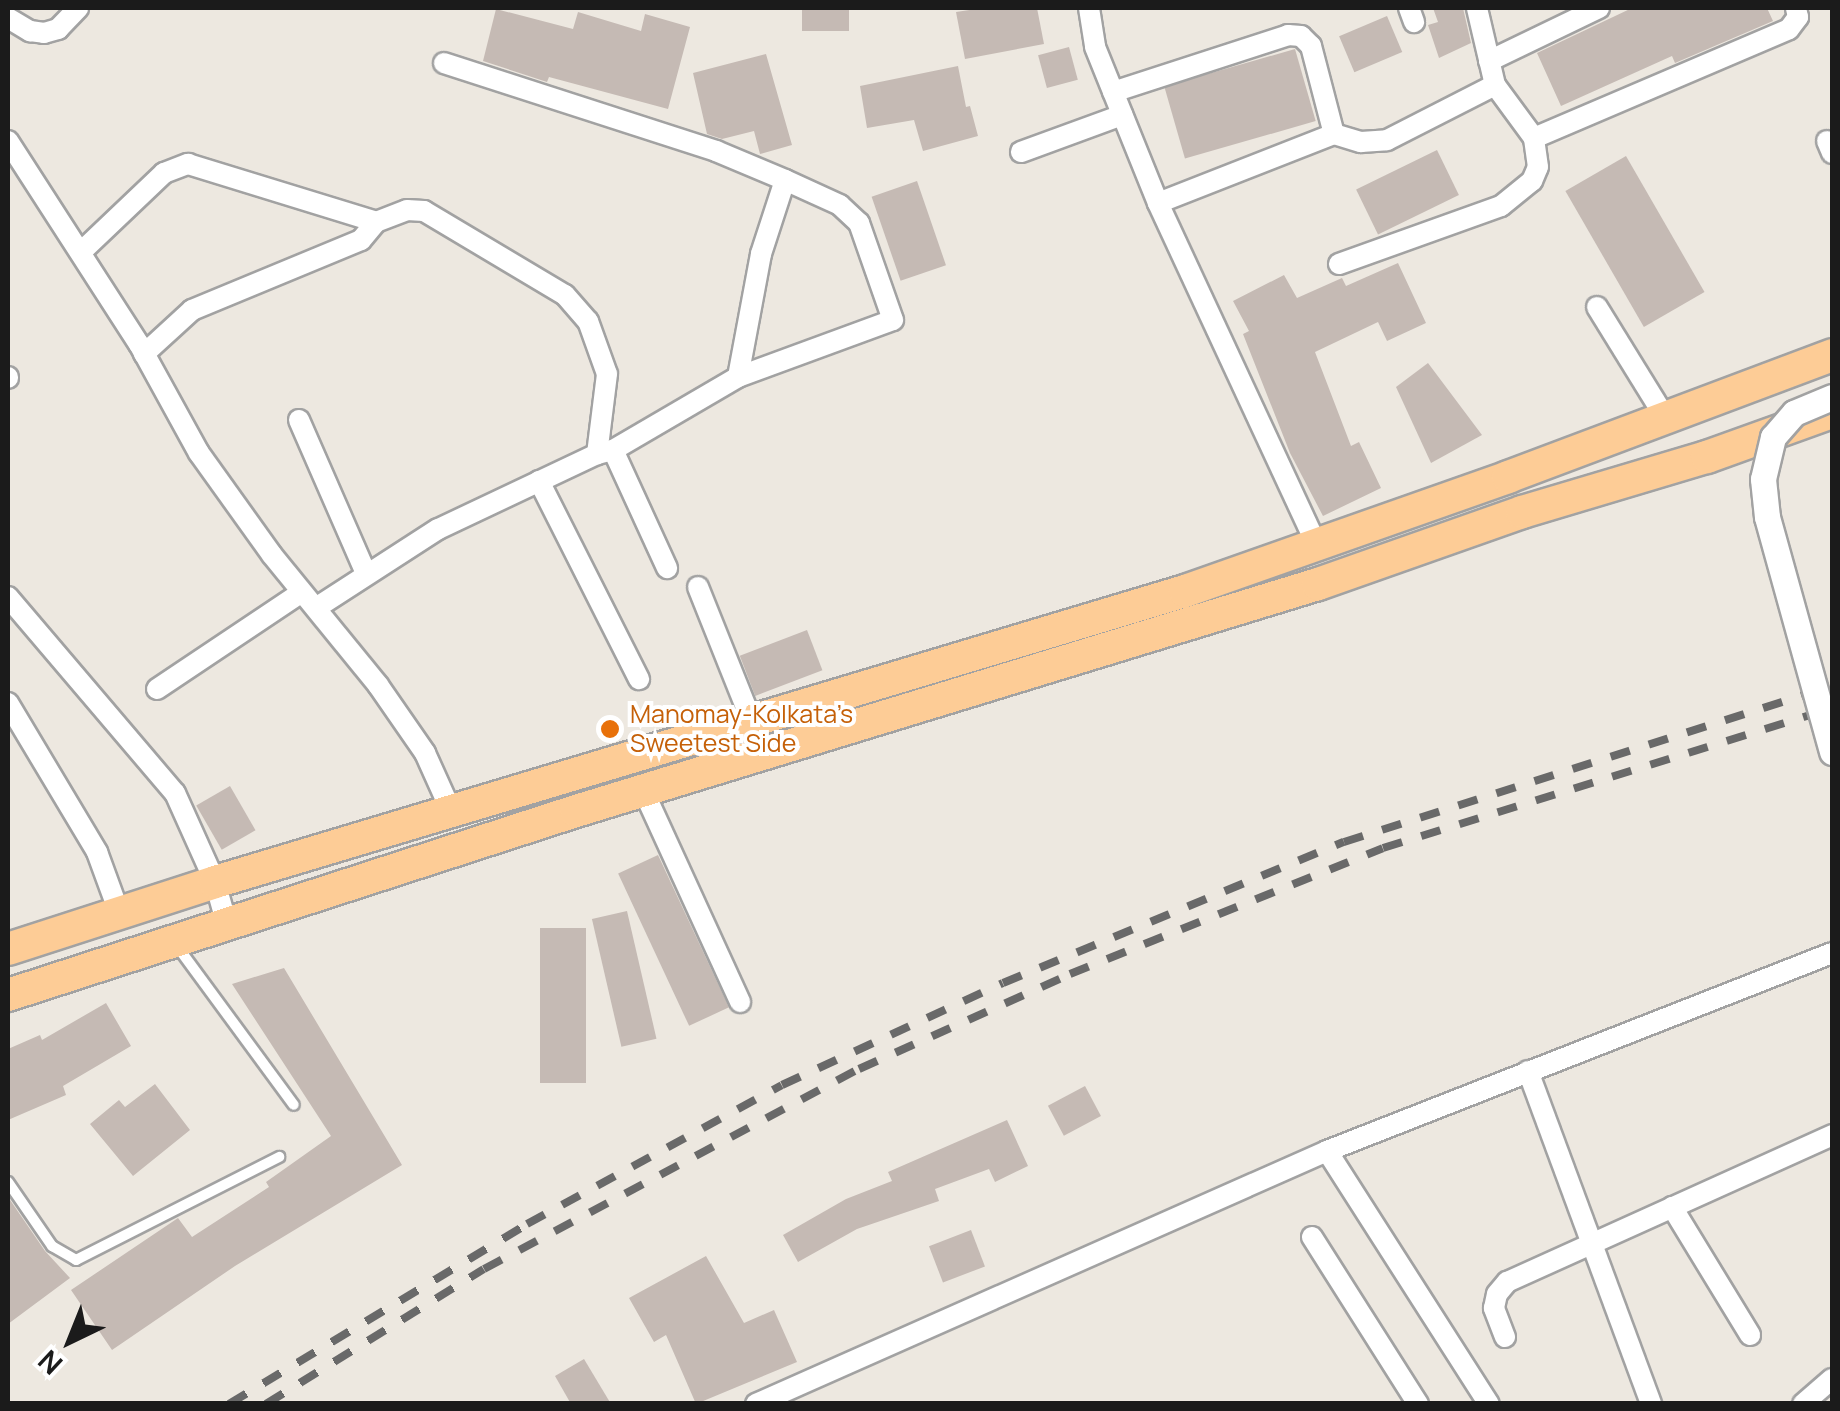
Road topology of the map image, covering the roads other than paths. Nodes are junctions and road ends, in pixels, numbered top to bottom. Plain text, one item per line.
1 (78, 8) edge
2 (1089, 8) edge
3 (1476, 8) edge
4 (1599, 8) edge
5 (1796, 8) edge
6 (8, 18) edge
7 (1489, 61) junction
8 (444, 63) dead end
9 (1495, 84) junction
10 (1113, 92) junction
11 (1122, 115) junction
12 (1334, 134) junction
13 (1534, 138) junction
14 (8, 142) edge
15 (1020, 152) dead end
16 (785, 180) junction
17 (1158, 203) junction
18 (376, 222) junction
19 (81, 252) junction
20 (1339, 264) dead end
21 (1597, 307) dead end
22 (144, 354) junction
23 (1832, 355) edge
24 (738, 377) junction
25 (1832, 398) edge
26 (1832, 412) edge
27 (1665, 417) junction
28 (299, 420) dead end
29 (605, 452) junction
30 (1508, 477) junction
31 (539, 481) junction
32 (1522, 512) junction
33 (1318, 545) junction
34 (667, 568) dead end
35 (366, 573) junction
36 (698, 586) dead end
37 (8, 598) edge
38 (309, 600) junction
39 (639, 678) dead end
40 (157, 689) dead end
41 (8, 704) edge
42 (752, 722) junction
43 (1832, 752) edge
44 (644, 792) junction
45 (452, 813) junction
46 (215, 882) junction
47 (119, 912) junction
48 (227, 925) junction
49 (174, 942) junction
50 (8, 949) edge
51 (1832, 952) edge
52 (8, 995) edge
53 (740, 1002) dead end
54 (1528, 1071) junction
55 (294, 1104) dead end
56 (1832, 1135) edge
57 (1327, 1151) junction
58 (279, 1157) dead end
59 (8, 1182) edge
60 (1672, 1207) junction
61 (1312, 1237) dead end
62 (1593, 1243) junction
63 (1750, 1336) dead end
64 (1505, 1337) dead end
65 (1832, 1379) edge
66 (756, 1404) edge
67 (1418, 1404) edge
68 (1489, 1404) edge
69 (1651, 1404) edge
70 (1804, 1404) edge

1 - 6 street
2 - 10 street
3 - 7 street
4 - 7 street
5 - 13 street
7 - 9 street
8 - 16 street
9 - 12 street
9 - 13 street
10 - 11 street
10 - 12 street
11 - 15 street
11 - 17 street
12 - 17 street
13 - 20 street
14 - 19 street
16 - 24 street
16 - 24 street
17 - 33 street
18 - 19 street
18 - 22 street
18 - 29 street
19 - 22 street
21 - 27 street
22 - 38 street
23 - 27 main road
24 - 29 street
25 - 43 street, bridge
26 - 32 main road
27 - 30 main road
28 - 35 street
29 - 31 street
29 - 34 street
30 - 32 main road
30 - 33 main road
31 - 35 street
31 - 39 street
32 - 44 main road
33 - 42 main road
35 - 38 street
36 - 42 street
37 - 46 street
38 - 40 street
38 - 45 street
41 - 47 street
42 - 45 main road
44 - 48 main road
44 - 53 street
45 - 46 main road
46 - 47 main road
46 - 48 street
47 - 50 main road
48 - 49 main road
49 - 52 main road
49 - 55 lane
51 - 54 street
54 - 57 street
54 - 62 street
56 - 60 street
57 - 66 street
57 - 68 street
58 - 59 lane
60 - 62 street
60 - 63 street
61 - 67 street
62 - 64 street
62 - 69 street
65 - 70 street

